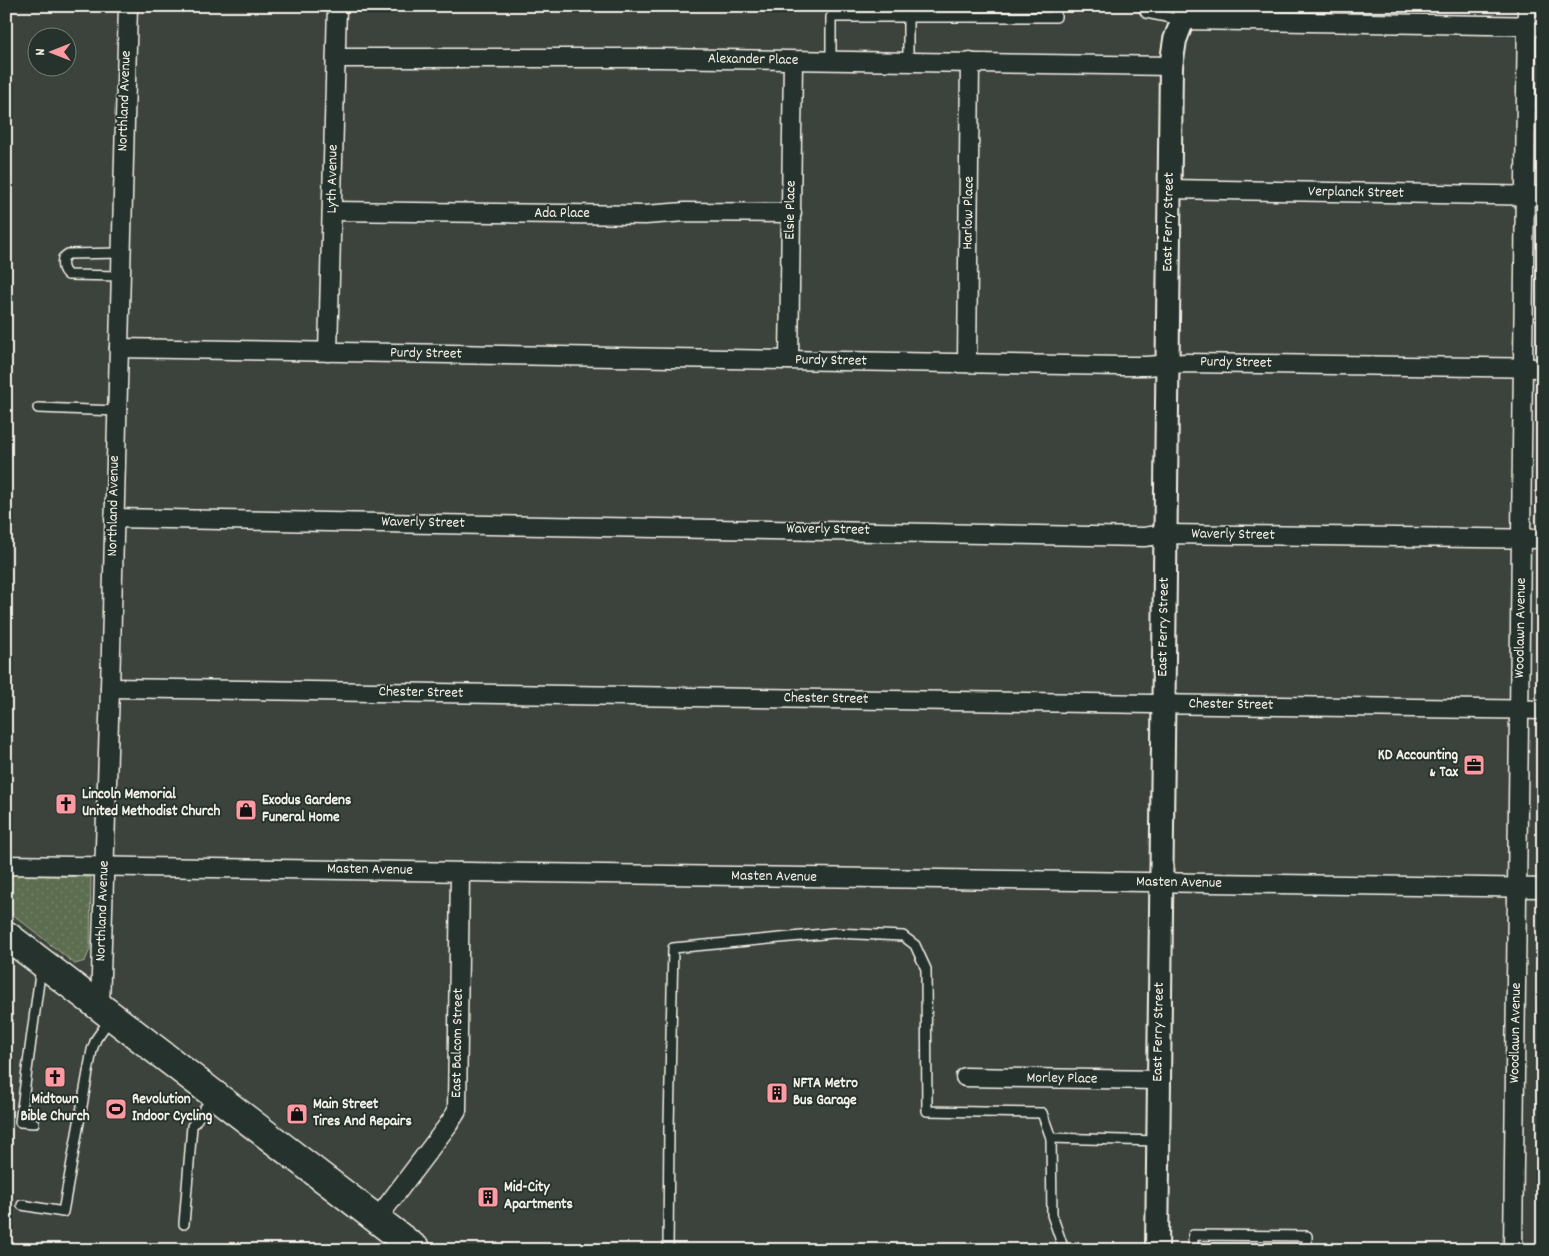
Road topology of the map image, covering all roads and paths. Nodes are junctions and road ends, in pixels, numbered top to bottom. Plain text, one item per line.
1 (128, 6) edge
2 (337, 6) edge
3 (1056, 6) edge
4 (1142, 6) edge
5 (1527, 6) edge
6 (1185, 13) edge
7 (908, 17) junction
8 (1535, 26) edge
9 (336, 58) junction
10 (793, 61) junction
11 (832, 61) junction
12 (908, 62) junction
13 (970, 62) junction
14 (1170, 66) junction
15 (1169, 189) junction
16 (1534, 196) edge
17 (332, 212) junction
18 (792, 213) junction
19 (121, 253) junction
20 (121, 276) junction
21 (118, 348) junction
22 (328, 352) junction
23 (789, 360) junction
24 (967, 363) junction
25 (1167, 364) junction
26 (1524, 368) junction
27 (1543, 368) edge
28 (38, 408) dead end
29 (117, 411) junction
30 (114, 518) junction
31 (1165, 534) junction
32 (1522, 538) junction
33 (1543, 539) edge
34 (110, 688) junction
35 (1163, 704) junction
36 (1519, 710) junction
37 (1543, 710) edge
38 (6, 865) edge
39 (104, 866) junction
40 (460, 872) junction
41 (1161, 882) junction
42 (1518, 888) junction
43 (1543, 888) edge
44 (6, 935) edge
45 (42, 962) junction
46 (106, 1011) junction
47 (965, 1077) dead end
48 (1159, 1080) junction
49 (215, 1094) junction
50 (34, 1123) dead end
51 (1051, 1138) junction
52 (1158, 1141) junction
53 (22, 1205) dead end
54 (377, 1219) junction
55 (184, 1224) dead end
56 (417, 1250) edge
57 (668, 1250) edge
58 (1064, 1250) edge
59 (1157, 1250) edge
60 (1193, 1250) edge
61 (1307, 1250) edge
62 (1513, 1250) edge

1 - 19 street, Northland Avenue
2 - 9 street, Lyth Avenue
3 - 7 lane
4 - 6 lane
5 - 8 street, Woodlawn Avenue
6 - 8 street
6 - 14 street, East Ferry Street
7 - 11 lane
7 - 12 lane
8 - 16 street, Woodlawn Avenue
9 - 10 street, Alexander Place
9 - 17 street, Lyth Avenue
10 - 11 street, Alexander Place
10 - 18 street, Elsie Place
11 - 12 street, Alexander Place
12 - 13 street, Alexander Place
13 - 14 street, Alexander Place
13 - 24 street, Harlow Place
14 - 15 street, East Ferry Street
15 - 16 street, Verplanck Street
15 - 25 street, East Ferry Street
16 - 26 street, Woodlawn Avenue
17 - 18 street, Ada Place
17 - 22 street, Lyth Avenue
18 - 23 street, Elsie Place
19 - 20 street, Northland Avenue
19 - 20 lane
20 - 21 street, Northland Avenue
21 - 22 street, Purdy Street
21 - 29 street, Northland Avenue
22 - 23 street, Purdy Street
23 - 24 street, Purdy Street
24 - 25 street, Purdy Street
25 - 26 street, Purdy Street
25 - 31 street, East Ferry Street
26 - 27 street, Purdy Street
26 - 32 street, Woodlawn Avenue
28 - 29 lane
29 - 30 street, Northland Avenue
30 - 31 street, Waverly Street
30 - 34 street, Northland Avenue
31 - 32 street, Waverly Street
31 - 35 street, East Ferry Street
32 - 33 street, Waverly Street
32 - 36 street, Woodlawn Avenue
34 - 35 street, Chester Street
34 - 39 street, Northland Avenue
35 - 36 street, Chester Street
35 - 41 street, East Ferry Street
36 - 37 street, Chester Street
36 - 42 street, Woodlawn Avenue
38 - 39 street, Masten Avenue
39 - 40 street, Masten Avenue
39 - 46 street, Northland Avenue
40 - 41 street, Masten Avenue
40 - 54 street, East Balcom Street
41 - 42 street, Masten Avenue
41 - 48 street, East Ferry Street
42 - 43 street, Masten Avenue
42 - 62 street, Woodlawn Avenue
44 - 45 main road
45 - 46 main road
45 - 50 lane
46 - 49 main road
46 - 53 lane
47 - 48 street, Morley Place
48 - 52 street, East Ferry Street
49 - 54 main road
49 - 55 lane
51 - 52 lane
51 - 57 lane
51 - 58 lane
52 - 59 street, East Ferry Street
54 - 56 main road
60 - 61 lane

